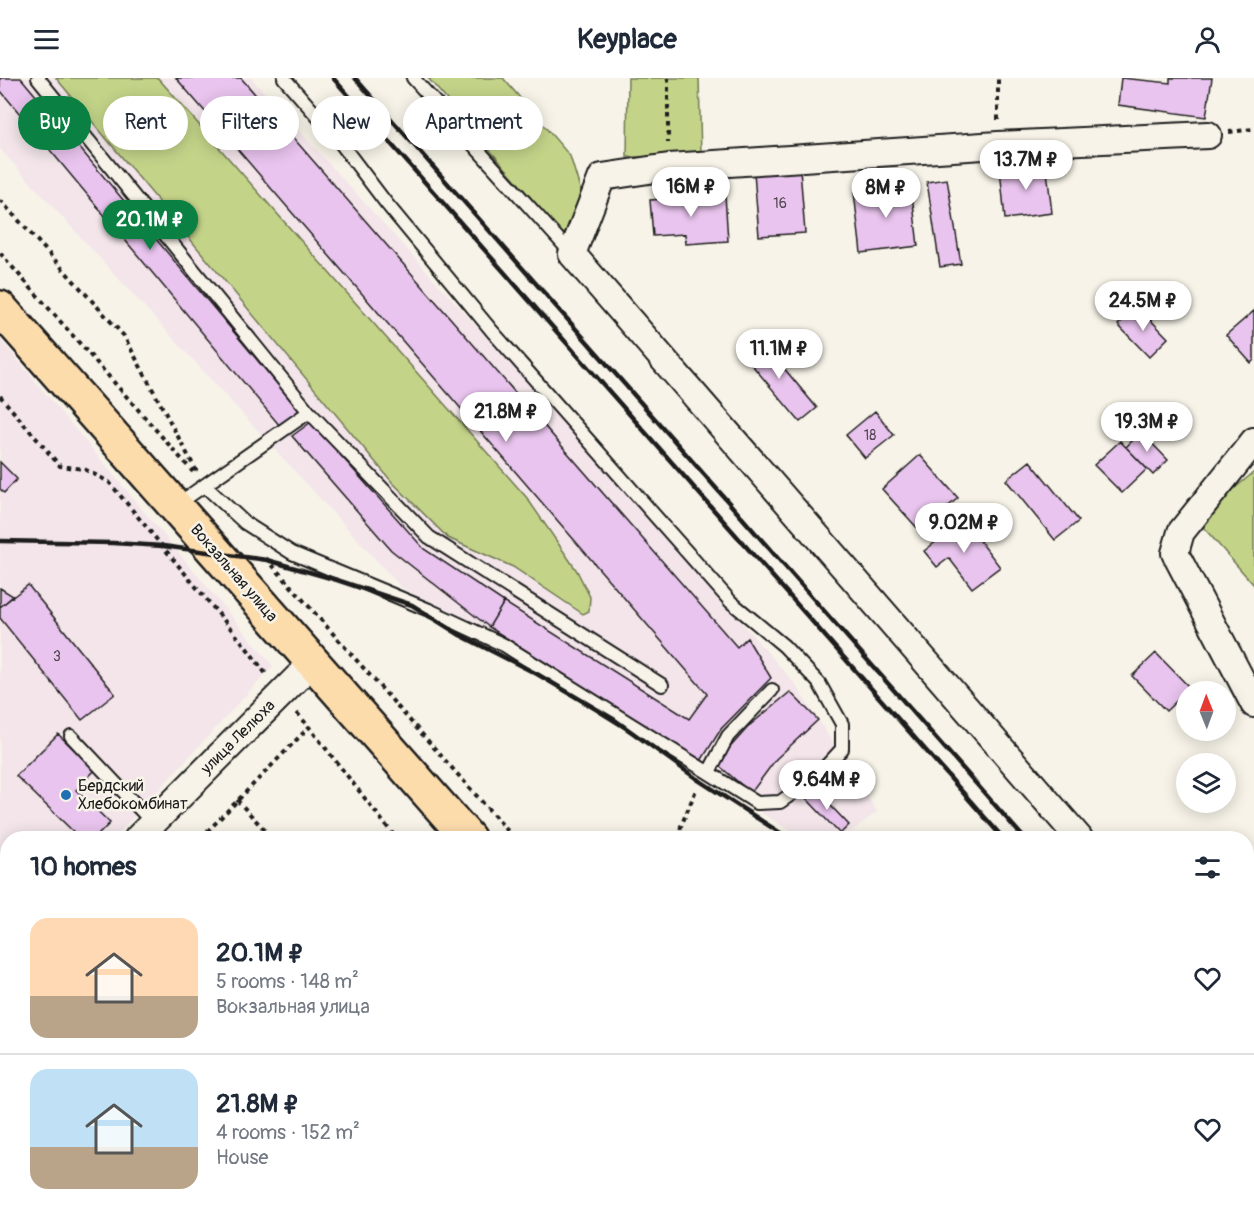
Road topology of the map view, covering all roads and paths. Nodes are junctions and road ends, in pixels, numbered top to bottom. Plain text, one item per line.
1 (38, 78) edge
2 (284, 78) edge
3 (414, 78) edge
4 (668, 78) edge
5 (998, 78) edge
6 (1208, 135) dead end
7 (998, 145) junction
8 (669, 167) junction
9 (0, 200) edge
10 (0, 253) edge
11 (572, 254) junction
12 (0, 308) edge
13 (0, 396) edge
14 (309, 412) junction
15 (1254, 441) edge
16 (205, 486) junction
17 (175, 507) junction
18 (260, 552) dead end
19 (313, 662) junction
20 (662, 685) dead end
21 (772, 690) dead end
22 (280, 694) junction
23 (1254, 704) edge
24 (309, 728) junction
25 (71, 736) dead end
26 (709, 772) junction
27 (696, 790) dead end
28 (237, 800) junction
29 (145, 830) edge
30 (208, 831) edge
31 (266, 831) edge
32 (390, 831) edge
33 (462, 831) edge
34 (508, 831) edge
35 (680, 831) edge
36 (1073, 831) edge

1 - 14 lane
2 - 26 lane
3 - 11 lane
4 - 8 path
5 - 7 path
6 - 7 street
7 - 8 street
8 - 11 street
9 - 16 path
10 - 16 path
11 - 36 street
12 - 17 highway, Вокзальная улица
13 - 22 path
14 - 16 lane
14 - 20 lane
15 - 23 street
16 - 17 lane
16 - 26 lane
17 - 19 highway, Вокзальная улица
18 - 34 path
19 - 22 street, улица Лелюха
19 - 33 highway, Вокзальная улица
21 - 26 lane
22 - 24 path
22 - 29 street, улица Лелюха
24 - 28 path
24 - 32 path
25 - 29 lane
27 - 35 path
28 - 30 path
28 - 31 path

